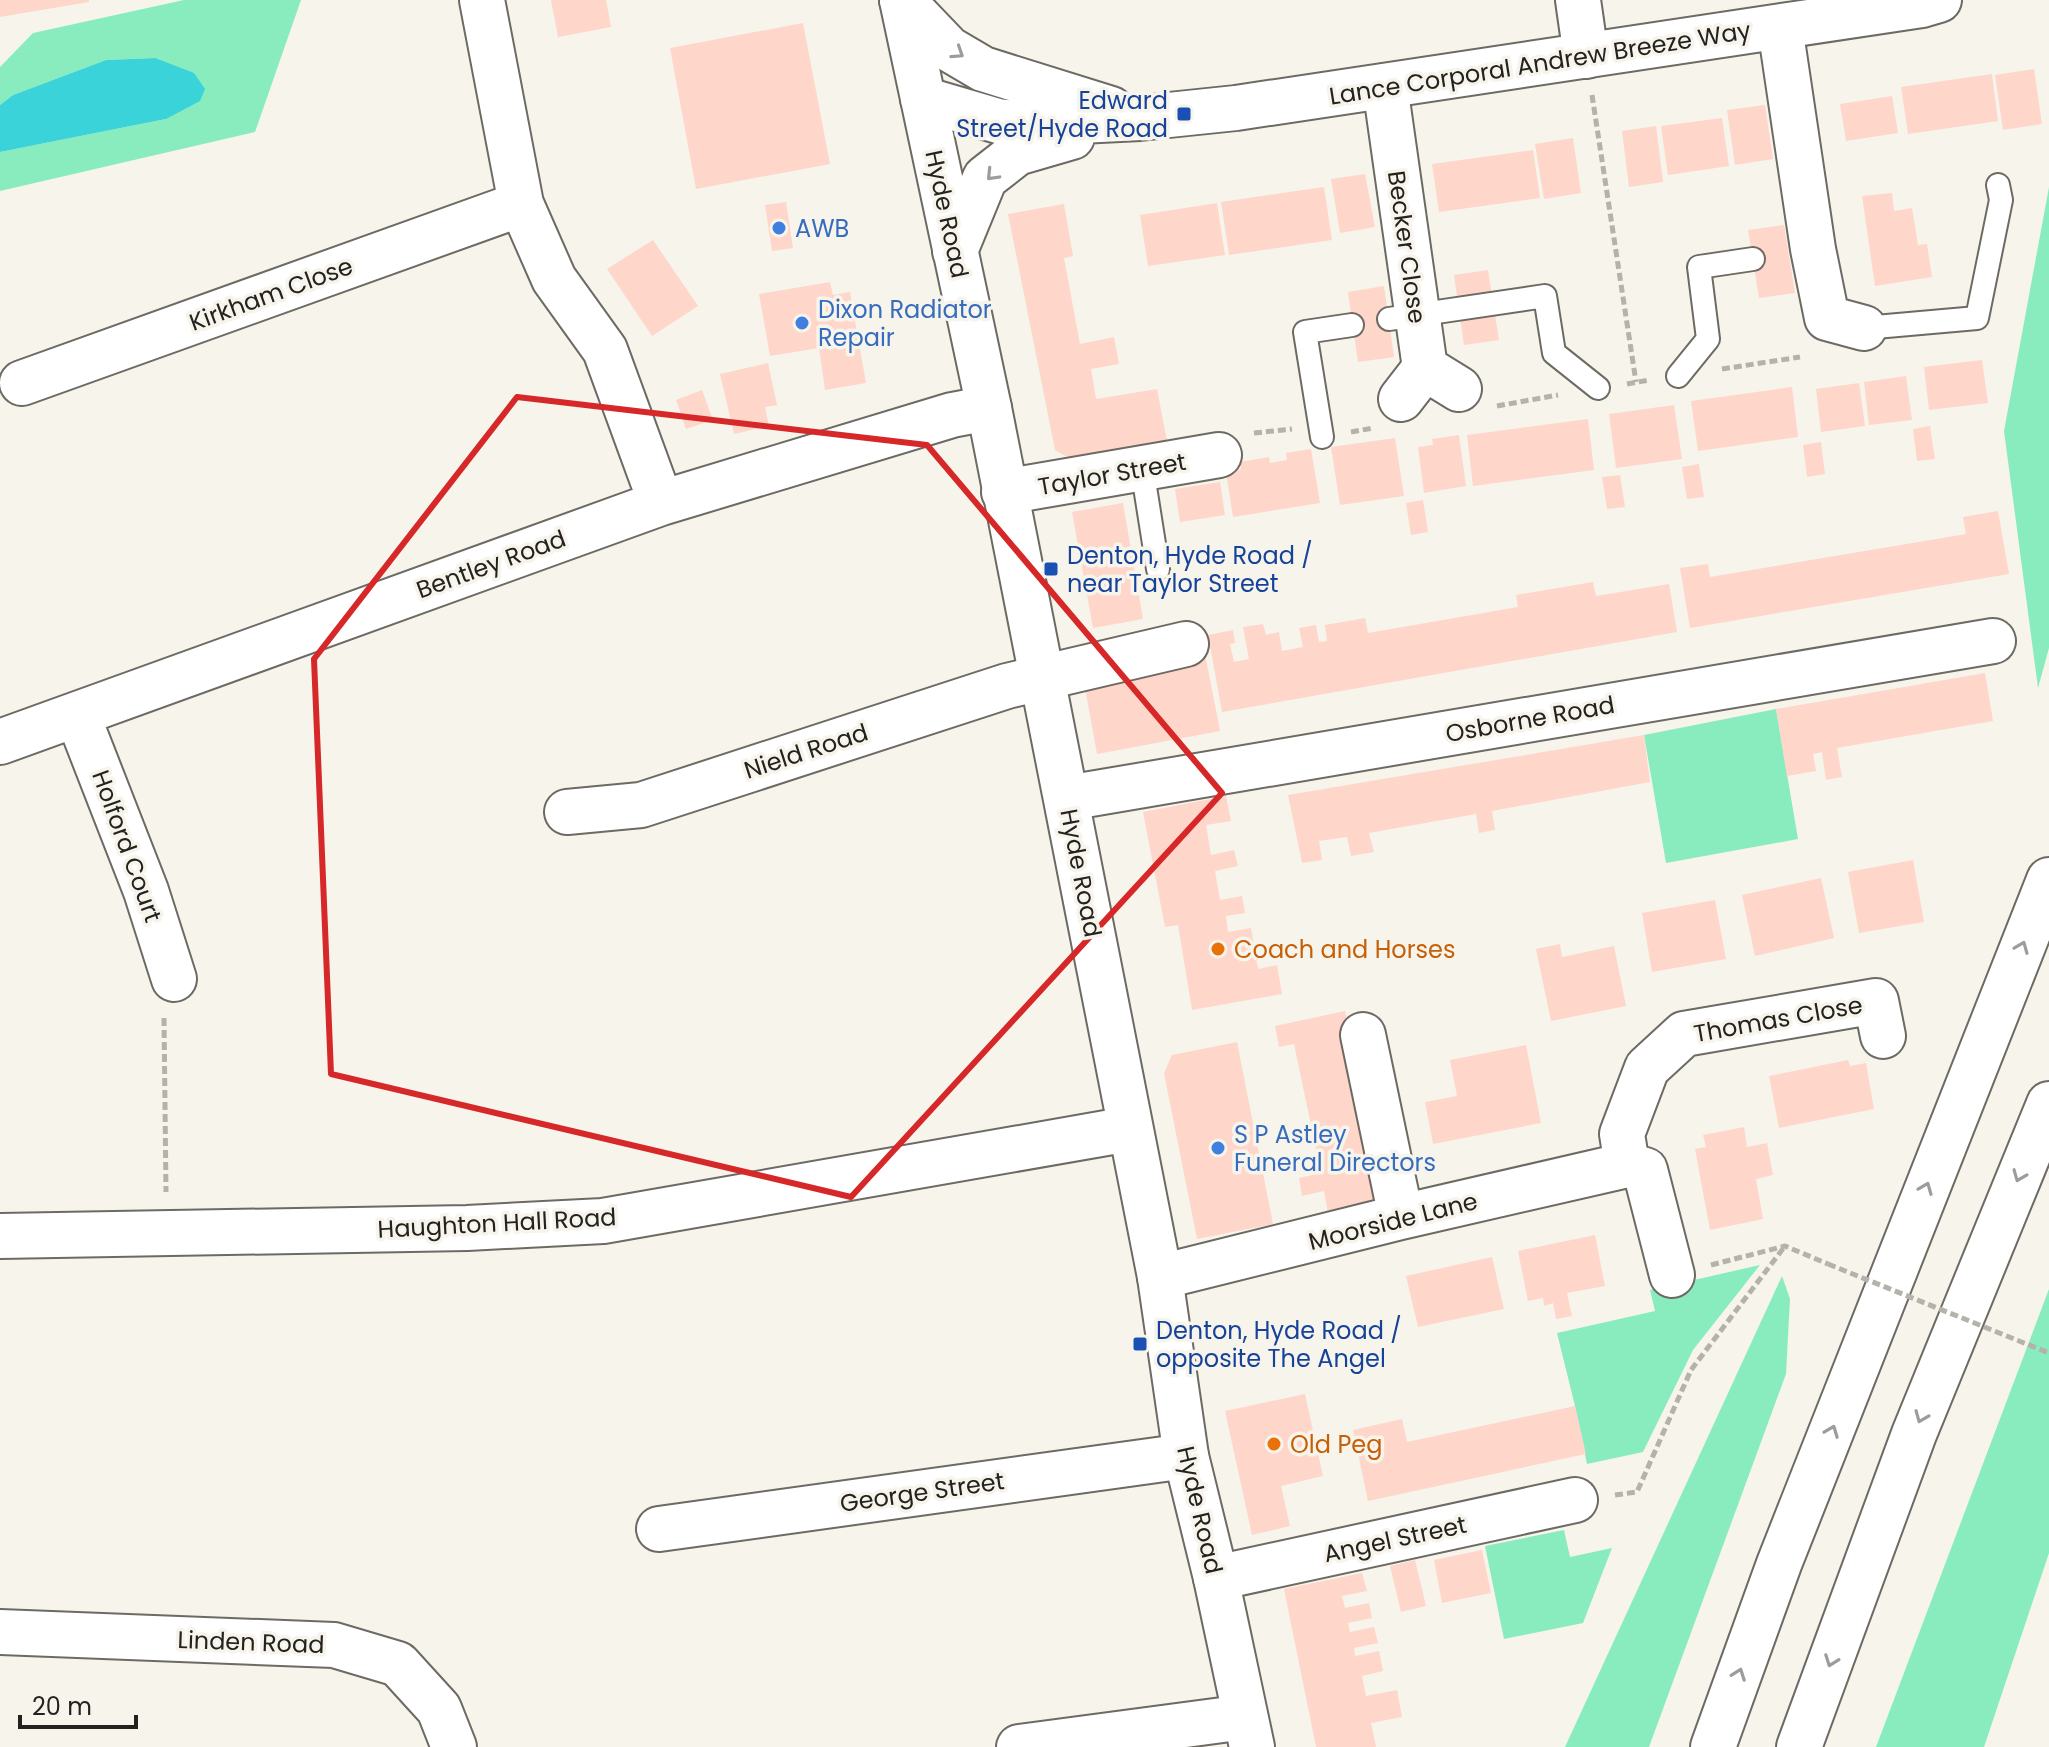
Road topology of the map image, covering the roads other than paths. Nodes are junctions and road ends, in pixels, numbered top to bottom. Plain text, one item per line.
1 (482, 0) edge
2 (902, 0) edge
3 (1578, 0) edge
4 (1939, 0) edge
5 (1780, 27) junction
6 (1586, 56) junction
7 (1385, 86) junction
8 (923, 99) junction
9 (1140, 118) junction
10 (1998, 185) dead end
11 (521, 204) junction
12 (955, 251) junction
13 (1753, 259) dead end
14 (1403, 317) junction
15 (1352, 325) dead end
16 (1822, 335) joint
17 (1678, 376) road end
18 (22, 383) dead end
19 (1598, 388) road end
20 (1431, 398) road end
21 (989, 408) junction
22 (1322, 437) road end
23 (1219, 455) road end
24 (1142, 468) junction
25 (1004, 492) junction
26 (661, 503) junction
27 (1158, 569) dead end
28 (1993, 641) dead end
29 (1186, 644) dead end
30 (1043, 679) junction
31 (77, 714) junction
32 (0, 742) edge
33 (1067, 798) junction
34 (567, 812) dead end
35 (2049, 880) edge
36 (174, 979) road end
37 (1363, 1035) dead end
38 (1883, 1036) dead end
39 (2049, 1104) edge
40 (1129, 1129) junction
41 (1627, 1165) junction
42 (1401, 1217) junction
43 (0, 1236) edge
44 (1672, 1275) road end
45 (1160, 1277) junction
46 (1186, 1456) junction
47 (1575, 1500) road end
48 (659, 1529) dead end
49 (1216, 1578) junction
50 (0, 1632) edge
51 (1248, 1732) edge
52 (454, 1747) edge
53 (1019, 1747) edge
54 (1713, 1747) edge
55 (1799, 1747) edge

1 - 11 main road
2 - 8 main road, Hyde Road
2 -> 9 main road, Lance Corporal Andrew Breeze Way
3 - 6 main road
4 - 5 main road, Lance Corporal Andrew Breeze Way
5 - 6 main road, Lance Corporal Andrew Breeze Way
5 - 16 main road
6 - 7 main road, Lance Corporal Andrew Breeze Way
7 - 9 main road, Lance Corporal Andrew Breeze Way
7 - 14 main road, Becker Close
8 - 9 main road, Lance Corporal Andrew Breeze Way
8 - 12 main road, Hyde Road
9 -> 12 main road, Lance Corporal Andrew Breeze Way
10 - 16 lane
11 - 18 main road, Kirkham Close
11 - 26 main road
12 - 21 main road, Hyde Road
13 - 17 lane
14 - 19 lane
14 - 20 main road, Becker Close
15 - 22 lane
21 - 25 main road, Hyde Road
21 - 26 main road, Bentley Road
23 - 24 main road, Taylor Street
24 - 25 main road, Taylor Street
24 - 27 lane
25 - 30 main road, Hyde Road
26 - 31 main road, Bentley Road
28 - 33 main road, Osborne Road
29 - 30 main road, Nield Road
30 - 33 main road, Hyde Road
30 - 34 main road, Nield Road
31 - 32 main road, Bentley Road
31 - 36 main road, Holford Court
33 - 40 main road, Hyde Road
54 -> 35 main road
37 - 42 main road
38 - 41 main road, Thomas Close
39 -> 55 main road
40 - 43 main road, Haughton Hall Road
40 - 45 main road, Hyde Road
41 - 42 main road, Moorside Lane
41 - 44 main road
42 - 45 main road, Moorside Lane
45 - 46 main road, Hyde Road
46 - 48 main road, George Street
46 - 49 main road, Hyde Road
47 - 49 main road, Angel Street
49 - 51 main road, Hyde Road
50 - 52 main road, Linden Road
51 - 53 main road

